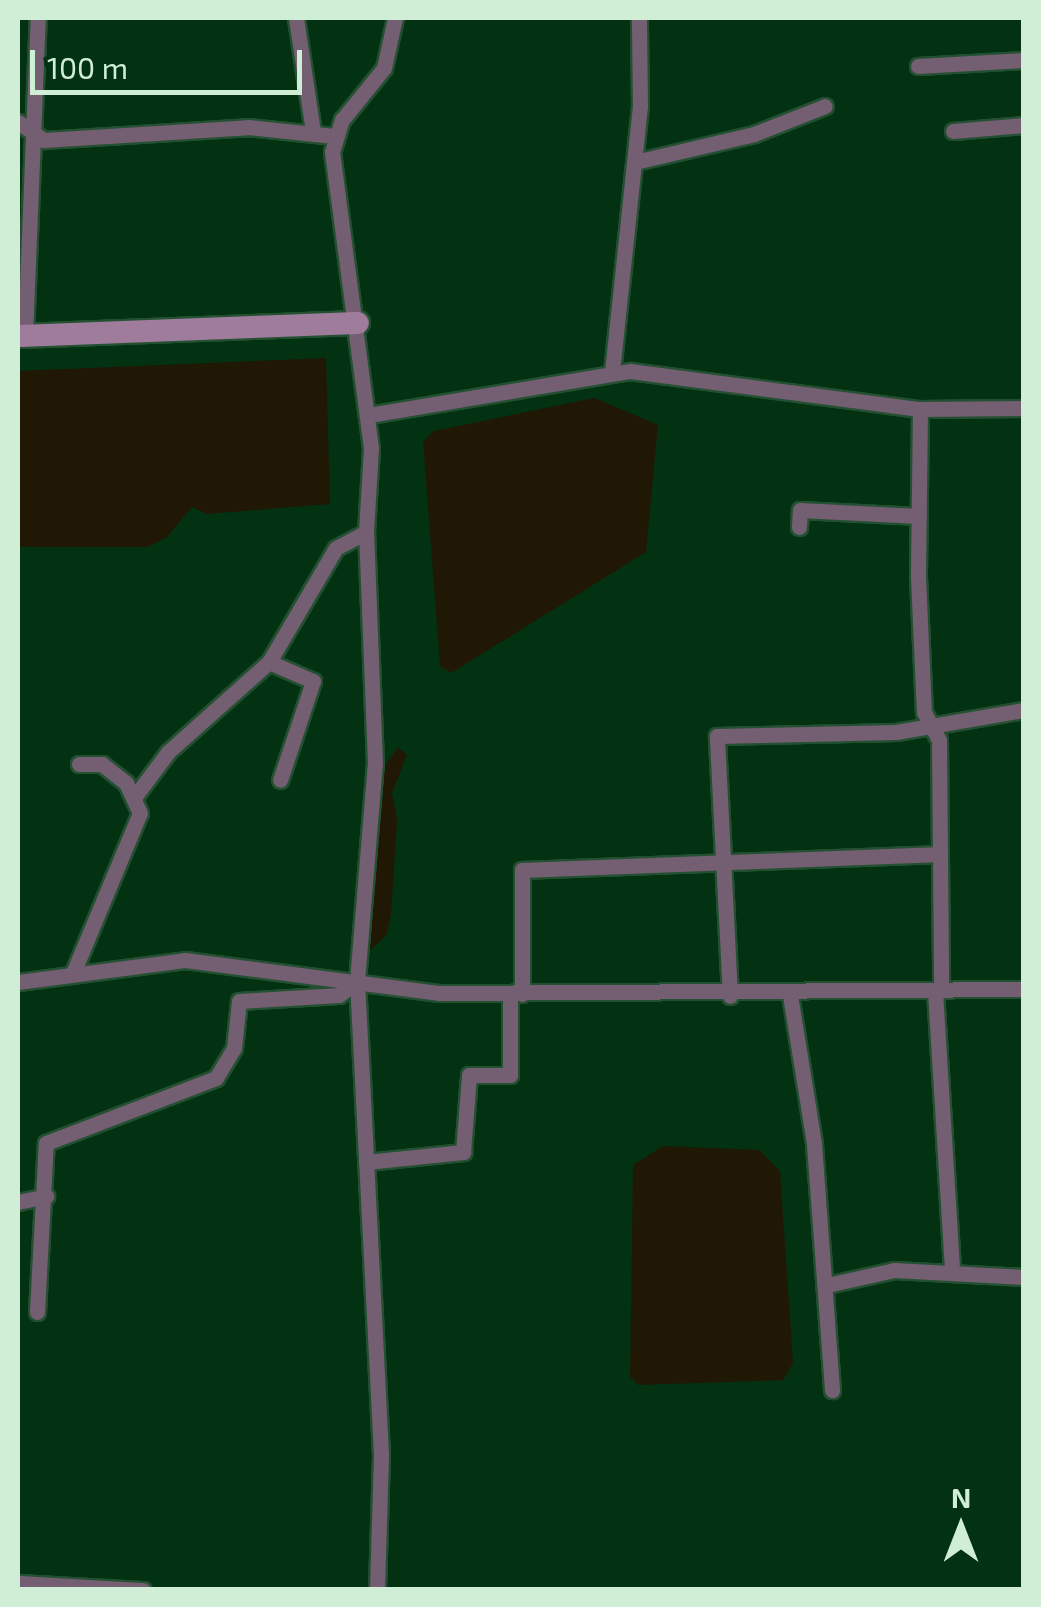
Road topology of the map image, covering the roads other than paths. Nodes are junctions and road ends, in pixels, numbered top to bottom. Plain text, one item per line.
1 (38, 18) edge
2 (296, 18) edge
3 (395, 18) edge
4 (639, 18) edge
5 (1024, 60) edge
6 (918, 66) dead end
7 (825, 106) dead end
8 (1024, 125) edge
9 (23, 126) edge
10 (952, 131) dead end
11 (314, 132) junction
12 (334, 136) junction
13 (635, 162) junction
14 (358, 323) junction
15 (21, 336) edge
16 (612, 372) junction
17 (1024, 408) edge
18 (920, 409) junction
19 (369, 415) junction
20 (919, 516) junction
21 (799, 527) dead end
22 (366, 532) junction
23 (268, 662) junction
24 (1024, 710) edge
25 (932, 727) junction
26 (79, 764) dead end
27 (280, 780) dead end
28 (136, 795) junction
29 (940, 854) junction
30 (721, 861) junction
31 (73, 973) junction
32 (357, 981) junction
33 (18, 982) edge
34 (1024, 990) edge
35 (938, 991) junction
36 (516, 994) junction
37 (730, 996) junction
38 (790, 996) junction
39 (366, 1162) junction
40 (46, 1196) junction
41 (18, 1202) edge
42 (952, 1271) junction
43 (1024, 1278) edge
44 (827, 1285) junction
45 (37, 1312) dead end
46 (832, 1390) dead end
47 (18, 1583) edge
48 (143, 1590) edge
49 (377, 1590) edge

1 - 9 street
2 - 11 street
3 - 12 street
4 - 13 street
5 - 6 street
7 - 13 street
8 - 10 street
9 - 11 street
9 - 15 street
11 - 12 street
12 - 14 street
13 - 16 street
14 - 15 street
14 - 19 street
16 - 18 street
16 - 19 street
17 - 18 street
18 - 20 street
19 - 22 street
20 - 21 street
20 - 25 street
22 - 23 street
22 - 32 street
23 - 27 street
23 - 28 street
24 - 25 street
25 - 29 street
25 - 30 street
26 - 28 street
28 - 31 street
29 - 30 street
29 - 35 street
30 - 36 street
30 - 37 street
31 - 32 street
31 - 33 street
32 - 36 street
32 - 39 street
32 - 40 street
34 - 35 street
35 - 38 street
35 - 42 street
36 - 37 street
36 - 39 street
37 - 38 street
38 - 44 street
39 - 49 street
40 - 41 street
40 - 45 street
42 - 43 street
42 - 44 street
44 - 46 street
47 - 48 street

